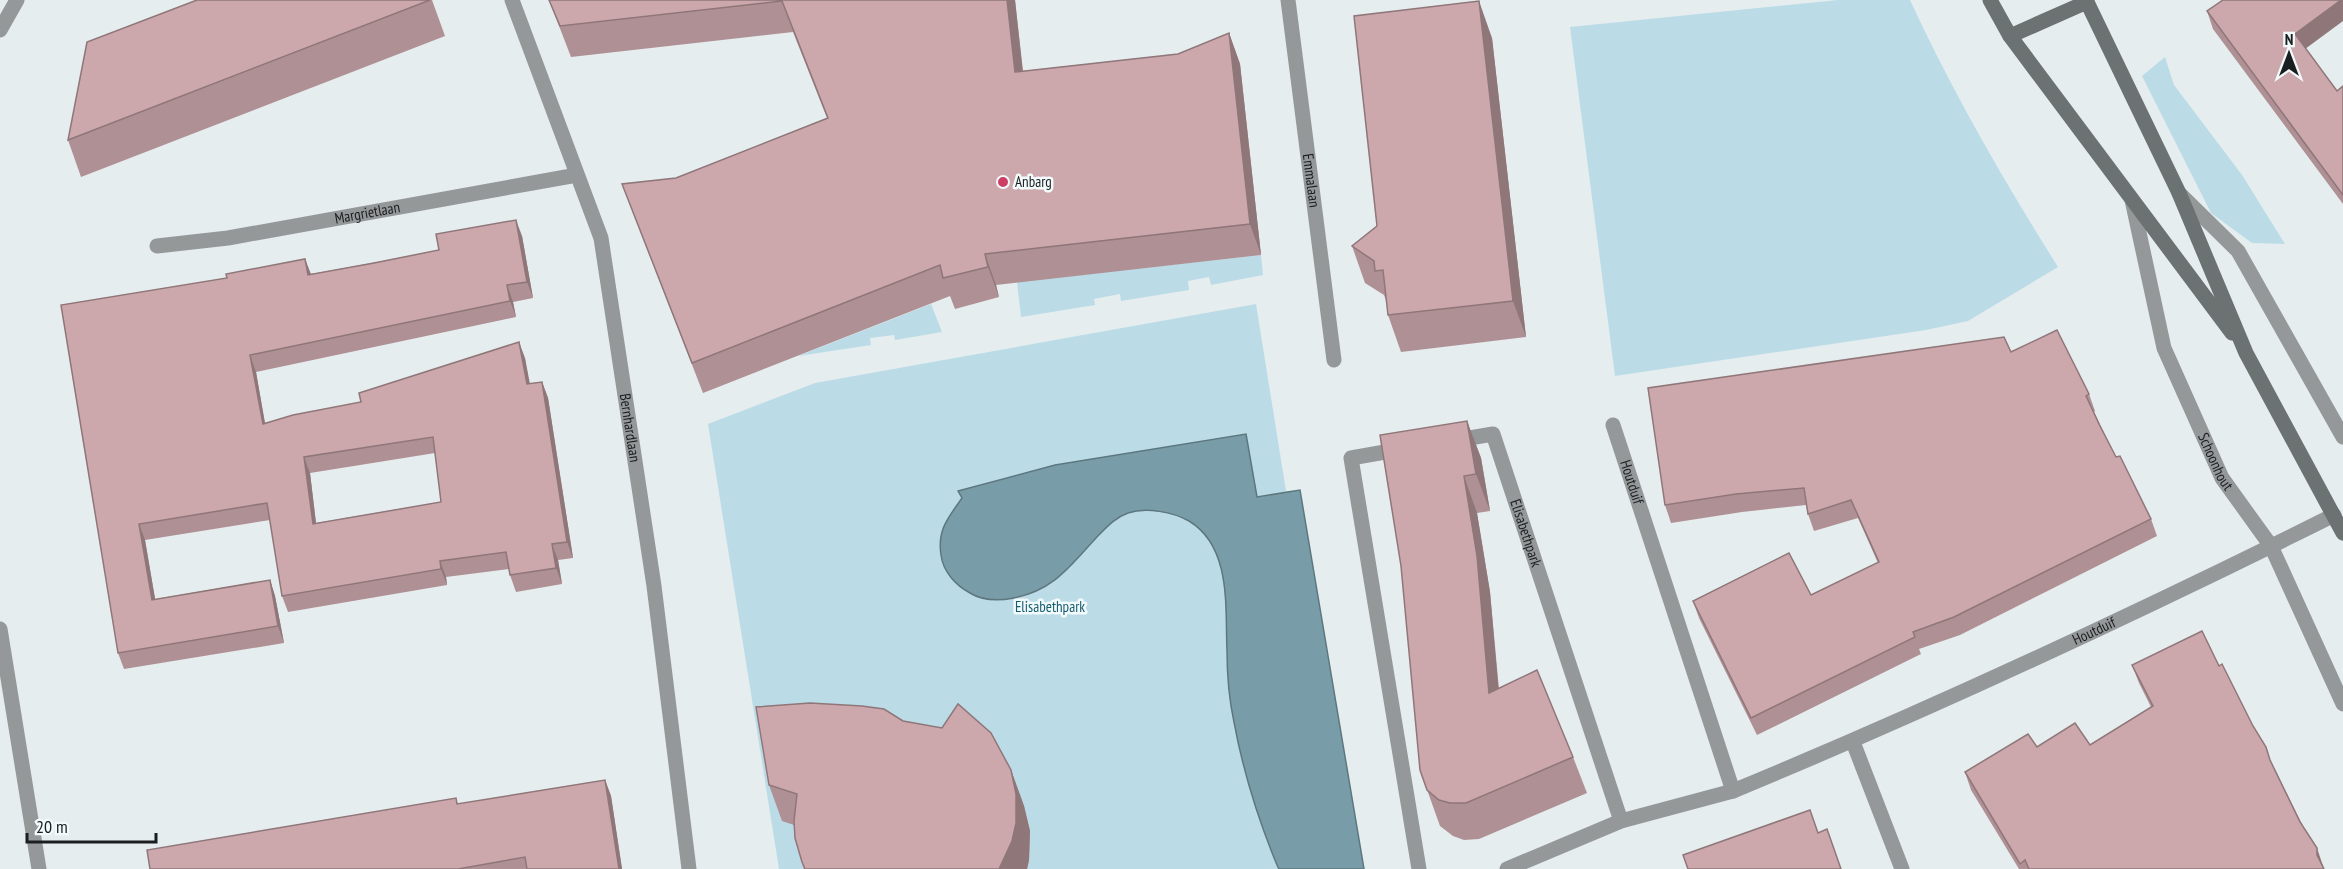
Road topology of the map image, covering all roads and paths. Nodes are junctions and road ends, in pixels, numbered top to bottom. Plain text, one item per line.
1 (17, 0) edge
2 (512, 0) edge
3 (1288, 0) edge
4 (1990, 0) edge
5 (2088, 0) edge
6 (0, 30) edge
7 (2010, 36) junction
8 (578, 175) junction
9 (2179, 193) junction
10 (2132, 200) junction
11 (157, 246) dead end
12 (2246, 352) junction
13 (1334, 360) dead end
14 (1613, 425) dead end
15 (2343, 437) edge
16 (1436, 444) edge
17 (1413, 448) edge
18 (2334, 515) junction
19 (2343, 533) edge
20 (2271, 546) junction
21 (0, 629) edge
22 (2343, 704) edge
23 (1853, 742) junction
24 (1733, 791) junction
25 (1621, 821) junction
26 (39, 869) edge
27 (689, 869) edge
28 (1419, 869) edge
29 (1507, 869) edge
30 (1902, 869) edge

1 - 6 street
2 - 8 street, Bernhardlaan
3 - 13 street, Emmalaan
4 - 7 main road, Schoonhout
5 - 7 main road
5 - 9 main road, Schoonhout
7 - 10 main road, Schoonhout
8 - 11 street, Margrietlaan
8 - 27 street, Bernhardlaan
9 - 12 main road, Schoonhout
9 - 15 street, Schoonhout
10 - 12 main road, Schoonhout
10 - 20 street, Schoonhout
12 - 18 main road, Schoonhout
14 - 24 street, Houtduif
16 - 25 street, Elisabethpark
17 - 28 street
18 - 19 main road, Schoonhout
18 - 20 street, Houtduif
20 - 22 street, Schoonhout
20 - 23 street, Houtduif
21 - 26 street
23 - 24 street, Houtduif
23 - 30 street
24 - 25 street
25 - 29 street

